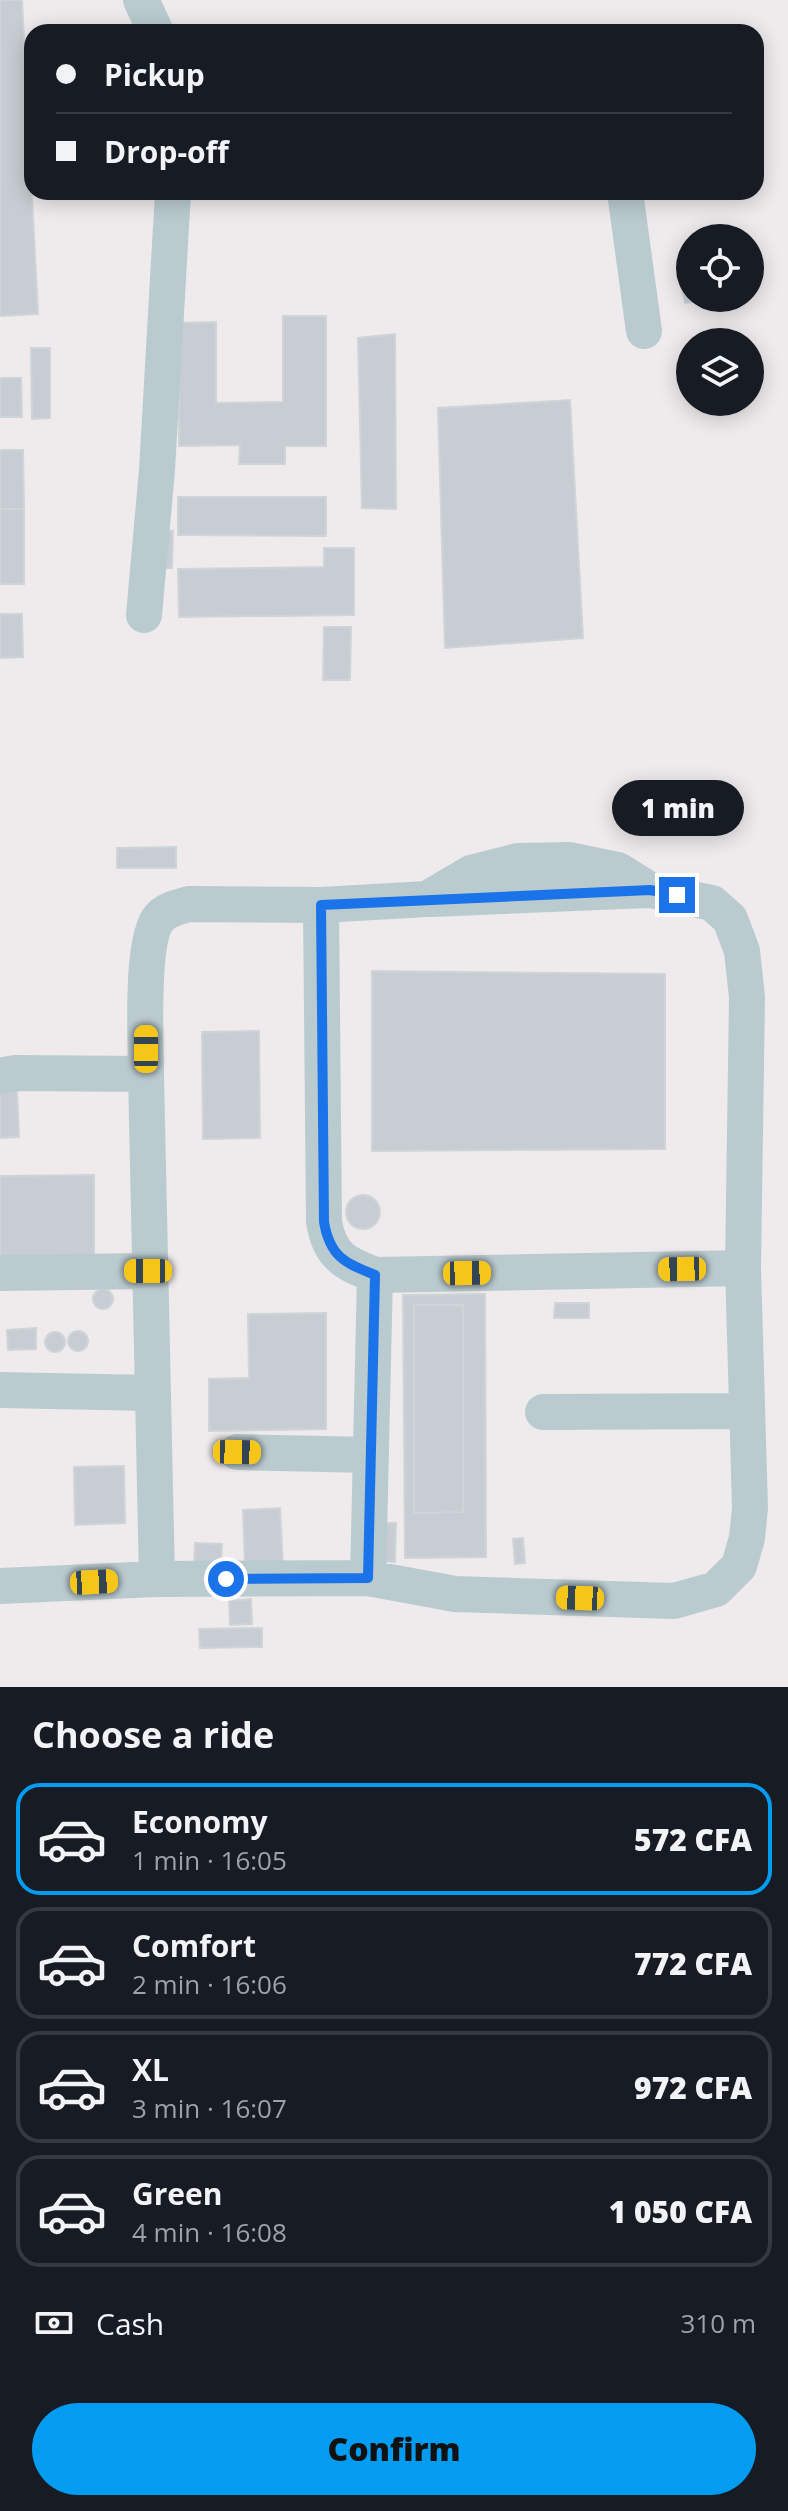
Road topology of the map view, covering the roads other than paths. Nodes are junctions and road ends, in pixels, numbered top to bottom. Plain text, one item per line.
1 (141, 0) edge
2 (152, 24) edge
3 (173, 200) edge
4 (626, 200) edge
5 (644, 331) dead end
6 (144, 615) dead end
7 (321, 905) junction
8 (146, 1074) junction
9 (0, 1076) edge
10 (743, 1268) junction
11 (148, 1271) junction
12 (0, 1273) edge
13 (375, 1275) junction
14 (0, 1390) edge
15 (151, 1393) junction
16 (746, 1411) junction
17 (543, 1412) dead end
18 (237, 1452) dead end
19 (371, 1455) junction
20 (368, 1578) junction
21 (157, 1579) junction
22 (0, 1586) edge

1 - 2 lane
3 - 6 lane
4 - 5 lane
7 - 8 lane
7 - 10 lane
7 - 13 lane
8 - 9 lane
8 - 11 lane
10 - 13 lane
10 - 16 lane
11 - 12 lane
11 - 15 lane
13 - 19 lane
14 - 15 lane
15 - 21 lane
16 - 17 lane
16 - 20 lane
18 - 19 lane
19 - 20 lane
20 - 21 lane
21 - 22 lane

